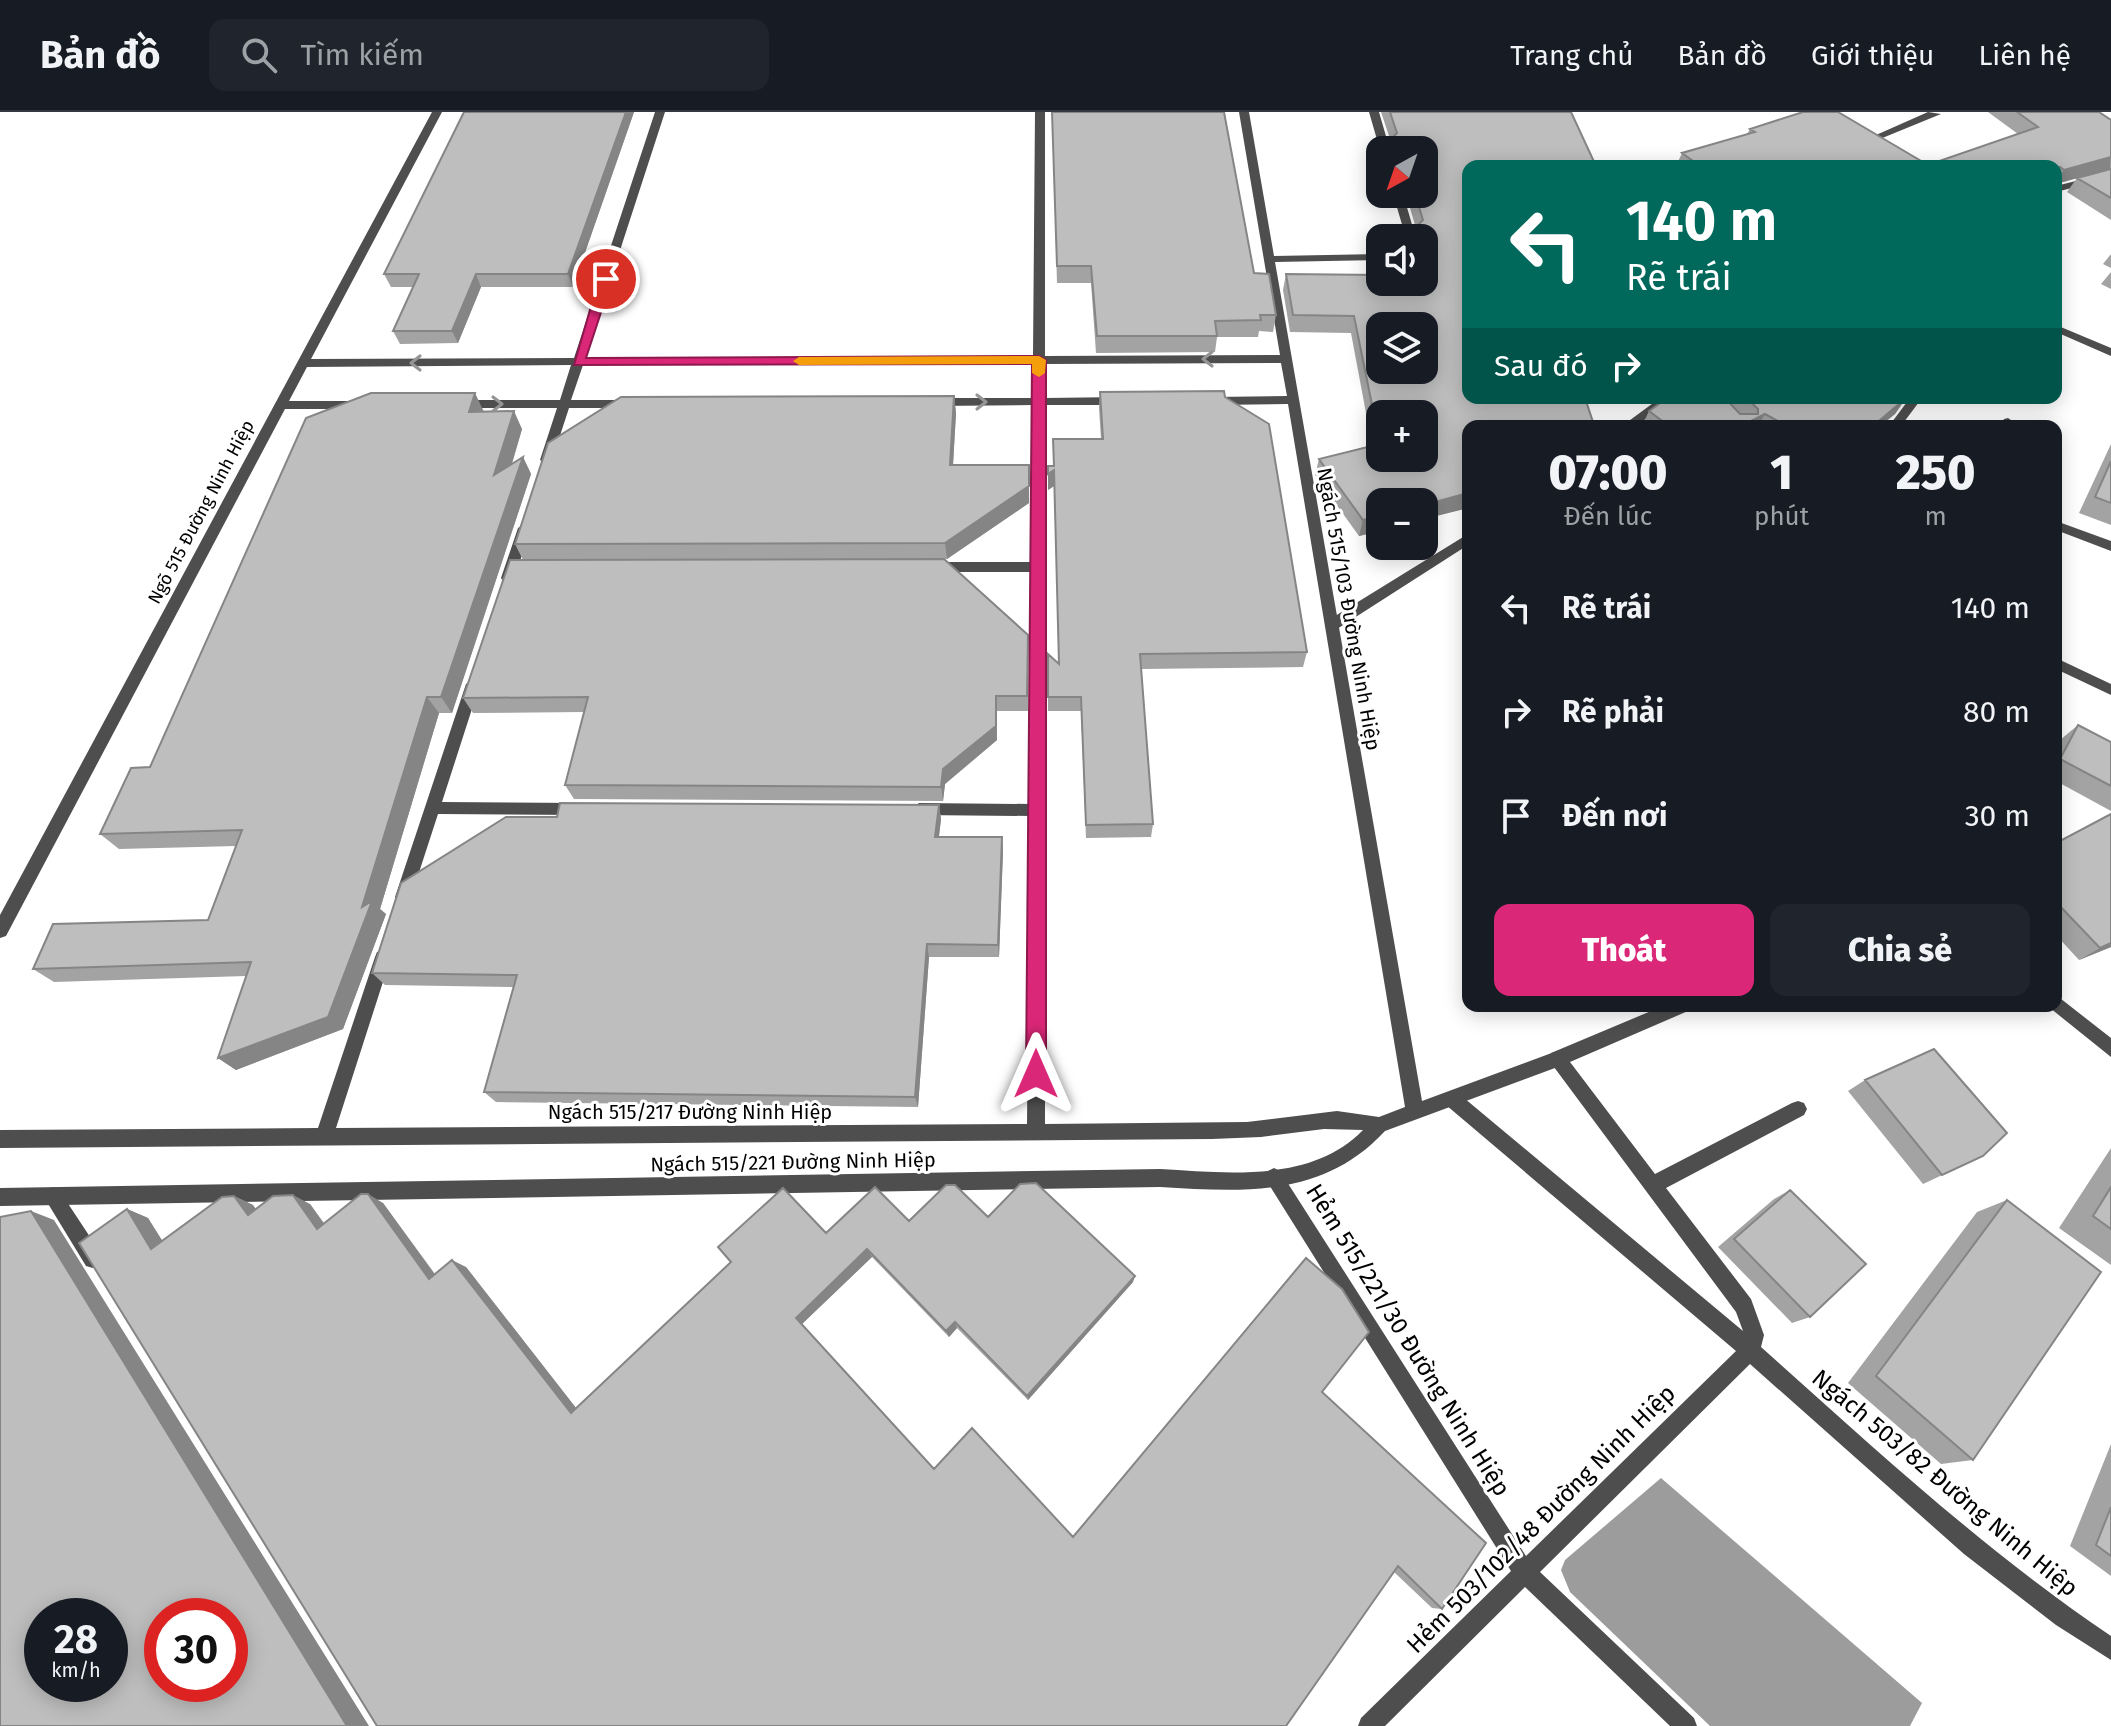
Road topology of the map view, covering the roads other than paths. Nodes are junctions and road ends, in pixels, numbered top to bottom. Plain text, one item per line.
1 (437, 112) edge
2 (660, 112) edge
3 (1040, 112) edge
4 (1244, 112) edge
5 (1374, 112) edge
6 (1933, 112) edge
7 (1381, 136) edge
8 (1872, 139) edge
9 (2111, 175) edge
10 (2062, 187) edge
11 (1366, 257) edge
12 (1269, 259) junction
13 (2062, 331) edge
14 (2111, 352) edge
15 (1286, 359) junction
16 (1039, 360) junction
17 (578, 362) junction
18 (302, 363) junction
19 (1293, 400) junction
20 (1134, 401) edge
21 (1198, 401) edge
22 (912, 402) edge
23 (1038, 402) junction
24 (454, 404) edge
25 (565, 404) junction
26 (643, 404) edge
27 (1659, 404) edge
28 (279, 405) junction
29 (374, 405) edge
30 (1637, 420) edge
31 (540, 478) edge
32 (530, 508) edge
33 (2062, 527) edge
34 (1462, 543) edge
35 (2111, 546) edge
36 (910, 567) edge
37 (1038, 567) junction
38 (511, 568) junction
39 (527, 568) edge
40 (501, 598) edge
41 (1332, 625) junction
42 (2062, 666) edge
43 (476, 673) edge
44 (2111, 690) edge
45 (432, 808) junction
46 (591, 809) edge
47 (910, 809) edge
48 (1037, 810) junction
49 (398, 913) edge
50 (0, 931) edge
51 (388, 943) edge
52 (2062, 1008) edge
53 (1668, 1012) edge
54 (2111, 1049) edge
55 (1557, 1059) junction
56 (1452, 1099) junction
57 (1798, 1109) dead end
58 (1415, 1113) junction
59 (1379, 1125) junction
60 (1036, 1132) junction
61 (324, 1137) junction
62 (0, 1139) edge
63 (1274, 1177) junction
64 (1652, 1185) junction
65 (53, 1196) junction
66 (0, 1197) edge
67 (103, 1275) edge
68 (1750, 1350) junction
69 (1523, 1571) junction
70 (2111, 1649) edge
71 (1369, 1726) edge
72 (1686, 1726) edge

1 - 18 street, Ngõ 515 Đường Ninh Hiệp
2 - 17 street
3 - 16 street
4 - 12 street, Ngách 515/103 Đường Ninh Hiệp
5 - 7 street
6 - 8 street
9 - 10 street
11 - 12 street
12 - 15 street, Ngách 515/103 Đường Ninh Hiệp
13 - 14 street
15 -> 16 street
15 - 19 street, Ngách 515/103 Đường Ninh Hiệp
16 - 17 street
16 - 23 street
17 -> 18 street
17 - 25 street
18 - 28 street, Ngõ 515 Đường Ninh Hiệp
19 - 21 street
19 - 41 street, Ngách 515/103 Đường Ninh Hiệp
20 - 23 street
22 -> 23 street
23 - 37 street
24 -> 25 street
25 - 26 street
25 - 31 street
27 - 30 street
28 - 29 street
28 - 50 street, Ngõ 515 Đường Ninh Hiệp
32 - 38 street
33 - 35 street
34 - 41 street
36 - 37 street
37 - 48 street
38 - 39 street
38 - 40 street
41 - 58 street, Ngách 515/103 Đường Ninh Hiệp
42 - 44 street
43 - 45 street
45 - 46 street
45 - 49 street
47 - 48 street
48 - 60 street
51 - 61 street
52 - 54 street
53 - 55 street, Ngách 515/221 Đường Ninh Hiệp
55 - 56 street, Ngách 515/221 Đường Ninh Hiệp
55 - 64 street
56 - 58 street, Ngách 515/221 Đường Ninh Hiệp
56 - 68 street, Ngách 503/82 Đường Ninh Hiệp
57 - 64 street
58 - 59 street, Ngách 515/221 Đường Ninh Hiệp
59 - 60 street, Ngách 515/217 Đường Ninh Hiệp
59 - 63 street, Ngách 515/221 Đường Ninh Hiệp
60 - 61 street, Ngách 515/217 Đường Ninh Hiệp
61 - 62 street, Ngách 515/217 Đường Ninh Hiệp
63 - 65 street, Ngách 515/221 Đường Ninh Hiệp
63 - 69 street, Hẻm 515/221/30 Đường Ninh Hiệp
64 - 68 street
65 - 66 street, Ngách 515/221 Đường Ninh Hiệp
65 - 67 street
68 - 69 street, Hẻm 503/102/48 Đường Ninh Hiệp
68 - 70 street, Ngách 503/82 Đường Ninh Hiệp
69 - 71 street, Hẻm 503/102/48 Đường Ninh Hiệp
69 - 72 street, Hẻm 515/221/30 Đường Ninh Hiệp

